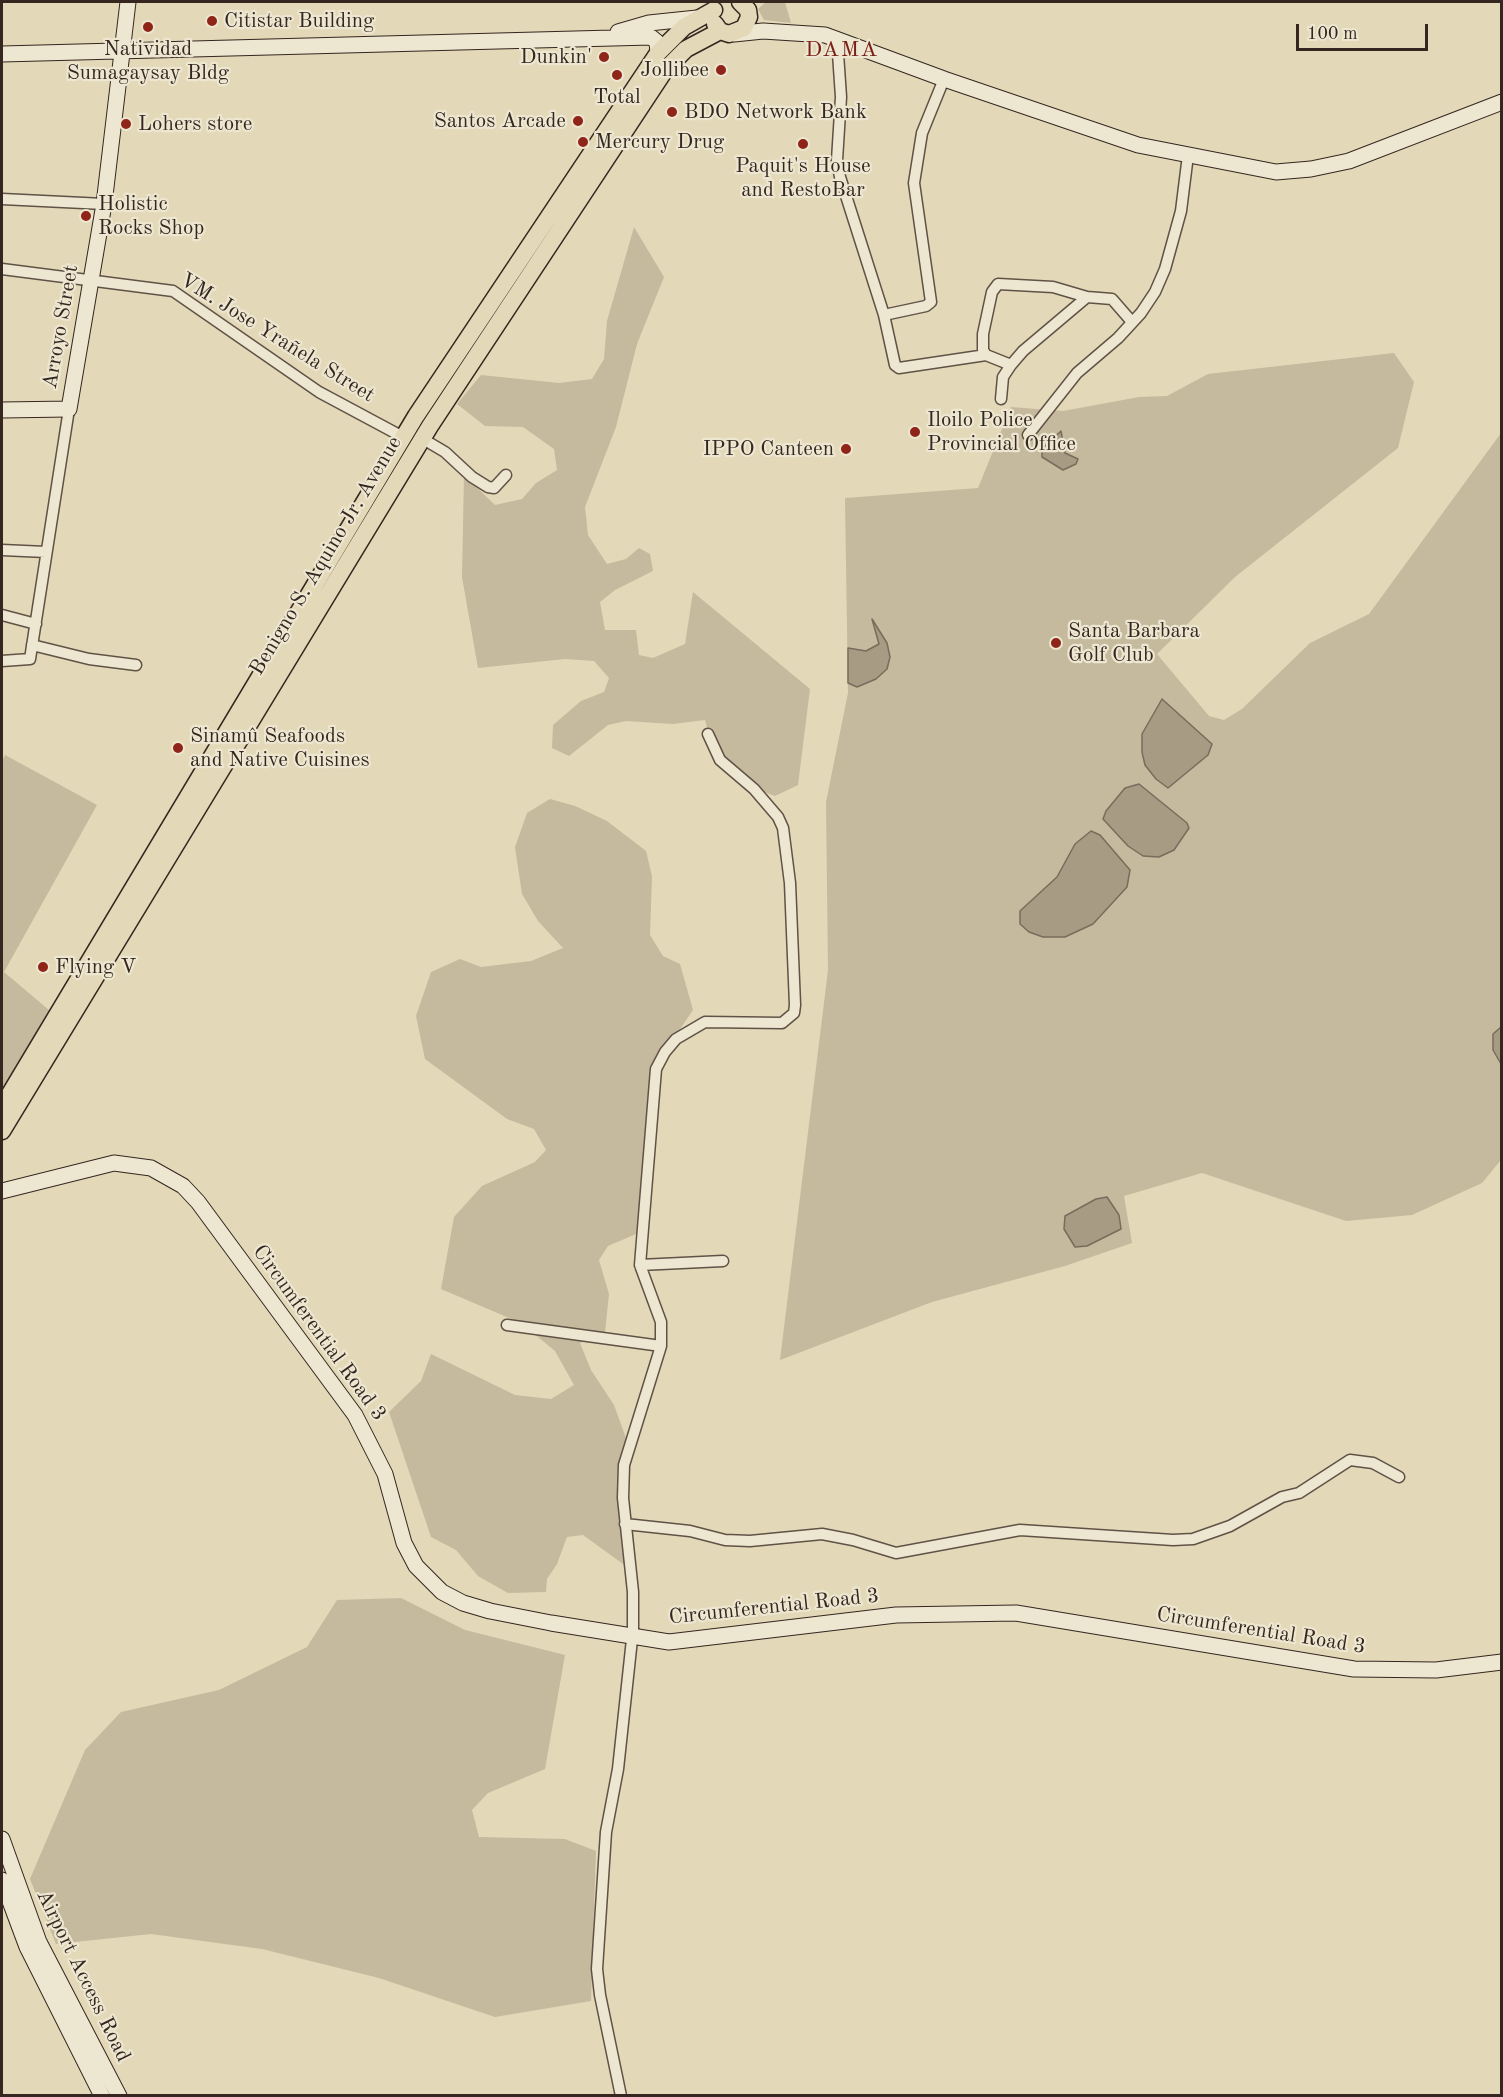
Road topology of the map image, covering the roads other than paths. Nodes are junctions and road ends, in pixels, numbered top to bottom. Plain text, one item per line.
1 (128, 2) edge
2 (719, 4) edge
3 (747, 7) edge
4 (697, 18) junction
5 (763, 31) junction
6 (727, 33) junction
7 (604, 37) junction
8 (837, 39) junction
9 (122, 51) junction
10 (658, 53) junction
11 (2, 54) edge
12 (944, 79) junction
13 (1502, 102) edge
14 (623, 122) junction
15 (1188, 155) junction
16 (2, 199) edge
17 (104, 204) junction
18 (2, 269) edge
19 (91, 279) junction
20 (1087, 297) junction
21 (884, 315) junction
22 (1132, 322) junction
23 (986, 355) junction
24 (1011, 365) junction
25 (1001, 399) dead end
26 (69, 409) junction
27 (2, 410) edge
28 (1028, 435) dead end
29 (403, 437) junction
30 (423, 439) junction
31 (506, 475) dead end
32 (2, 550) edge
33 (45, 552) junction
34 (2, 615) edge
35 (36, 624) junction
36 (32, 645) junction
37 (2, 661) edge
38 (136, 665) dead end
39 (260, 675) junction
40 (274, 684) junction
41 (708, 734) dead end
42 (2, 1107) edge
43 (2, 1131) edge
44 (2, 1191) edge
45 (723, 1261) dead end
46 (640, 1265) junction
47 (507, 1325) dead end
48 (661, 1346) junction
49 (1400, 1477) dead end
50 (625, 1524) junction
51 (632, 1636) junction
52 (1502, 1662) edge
53 (2, 1839) edge
54 (2, 1880) edge
55 (73, 2023) junction
56 (102, 2096) edge
57 (119, 2096) edge
58 (621, 2096) edge

1 - 9 main road, Arroyo Street
2 - 4 main road, Benigno S. Aquino Jr. Avenue
2 - 6 main road
3 - 5 main road
3 - 6 main road, Benigno S. Aquino Jr. Avenue
4 - 7 main road
4 - 10 main road, Benigno S. Aquino Jr. Avenue
5 - 6 main road
5 - 8 main road
6 - 14 main road, Benigno S. Aquino Jr. Avenue
7 - 9 main road
7 - 10 main road
8 - 12 main road
8 - 21 street
9 - 11 main road
9 - 17 main road, Arroyo Street
10 - 14 main road, Benigno S. Aquino Jr. Avenue
12 - 15 main road
12 - 21 street
13 - 15 main road
14 - 29 main road, Benigno S. Aquino Jr. Avenue
14 - 30 main road, Benigno S. Aquino Jr. Avenue
15 - 22 street
16 - 17 street
17 - 19 main road, Arroyo Street
18 - 19 street, VM. Jose Yrañela Street
19 - 26 main road, Arroyo Street
19 - 29 street, VM. Jose Yrañela Street
20 - 22 street
20 - 23 street
20 - 24 street
21 - 23 street
22 - 28 street
23 - 24 street
24 - 25 street
26 - 27 main road
26 - 33 street, Arroyo Street
29 - 39 main road, Benigno S. Aquino Jr. Avenue
30 - 31 street
30 - 40 main road, Benigno S. Aquino Jr. Avenue
32 - 33 street
33 - 35 street, Arroyo Street
34 - 35 street
35 - 36 street, Arroyo Street
36 - 37 street, Arroyo Street
36 - 38 street
39 - 40 main road
39 - 42 main road, Benigno S. Aquino Jr. Avenue
40 - 43 main road, Benigno S. Aquino Jr. Avenue
41 - 46 street
44 - 51 main road, Circumferential Road 3
45 - 46 street
46 - 48 street
47 - 48 street
48 - 50 street
49 - 50 street
50 - 51 street
51 - 52 main road, Circumferential Road 3
51 - 58 street
53 - 55 main road, Airport Access Road
54 - 55 main road, Airport Access Road
55 - 56 main road, Airport Access Road
55 - 57 main road, Airport Access Road

